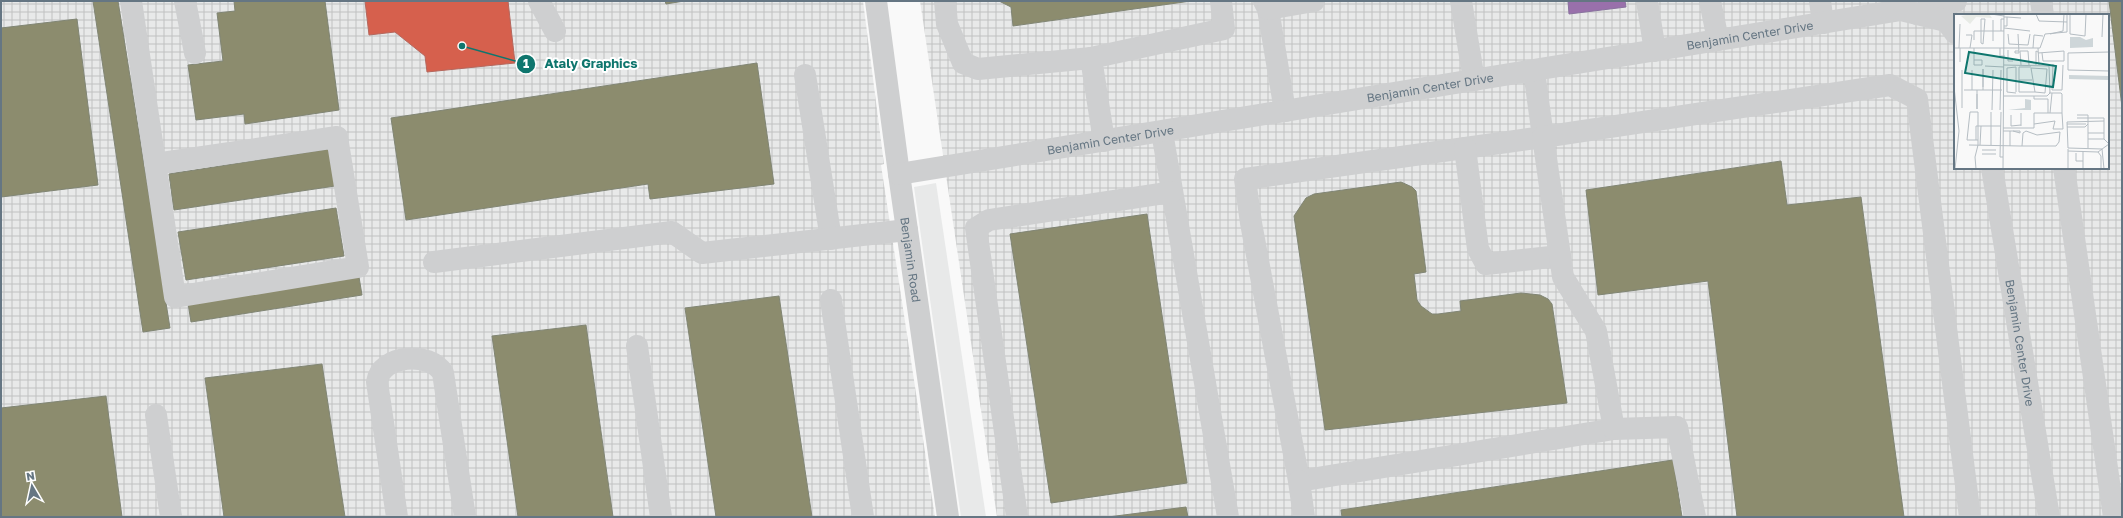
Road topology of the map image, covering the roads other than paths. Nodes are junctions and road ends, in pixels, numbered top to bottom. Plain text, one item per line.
1 (131, 1) edge
2 (185, 1) edge
3 (539, 1) edge
4 (876, 1) edge
5 (945, 1) edge
6 (1221, 1) edge
7 (1314, 1) edge
8 (1461, 1) edge
9 (1647, 1) edge
10 (1710, 1) edge
11 (1820, 1) edge
12 (1956, 1) edge
13 (2041, 1) edge
14 (1266, 5) edge
15 (1917, 14) junction
16 (2043, 14) edge
17 (1823, 23) junction
18 (555, 31) dead end
19 (1954, 32) edge
20 (1718, 40) junction
21 (1655, 50) junction
22 (195, 53) dead end
23 (1091, 58) junction
24 (1534, 70) junction
25 (805, 75) dead end
26 (1474, 80) junction
27 (1285, 111) junction
28 (1162, 132) junction
29 (1543, 137) junction
30 (1104, 141) junction
31 (1465, 148) junction
32 (155, 164) junction
33 (1992, 169) edge
34 (2064, 169) edge
35 (899, 174) junction
36 (1172, 192) junction
37 (907, 230) junction
38 (831, 238) junction
39 (1560, 256) junction
40 (434, 262) dead end
41 (831, 300) dead end
42 (637, 346) dead end
43 (156, 415) dead end
44 (1614, 429) junction
45 (1299, 480) junction
46 (171, 517) edge
47 (397, 517) edge
48 (465, 517) edge
49 (661, 517) edge
50 (862, 517) edge
51 (948, 517) edge
52 (1017, 517) edge
53 (1228, 517) edge
54 (1304, 517) edge
55 (1695, 517) edge
56 (1970, 517) edge
57 (2049, 517) edge
58 (2114, 517) edge

1 - 32 street
2 - 22 street
3 - 18 street
4 - 35 street, Benjamin Road
5 - 23 street
6 - 23 street
7 - 14 street
8 - 26 street
9 - 21 street
10 - 20 street
11 - 17 street
12 - 15 street
13 - 16 street
14 - 27 street
15 - 17 street, Benjamin Center Drive
15 - 19 street, Benjamin Center Drive
17 - 20 street, Benjamin Center Drive
20 - 21 street, Benjamin Center Drive
21 - 24 street, Benjamin Center Drive
23 - 30 street
24 - 26 street, Benjamin Center Drive
24 - 29 street
25 - 38 street
26 - 27 street, Benjamin Center Drive
27 - 28 street, Benjamin Center Drive
28 - 30 street, Benjamin Center Drive
28 - 36 street
29 - 31 street
29 - 39 street
29 - 56 street
30 - 35 street, Benjamin Center Drive
31 - 39 street
31 - 45 street
32 - 32 street
33 - 57 street, Benjamin Center Drive
34 - 58 street
35 - 37 street, Benjamin Road
36 - 52 street
36 - 53 street
37 - 38 street
37 - 51 street, Benjamin Road
38 - 40 street
39 - 44 street
41 - 50 street
42 - 49 street
43 - 46 street
44 - 45 street
44 - 55 street
45 - 54 street
47 - 48 street

